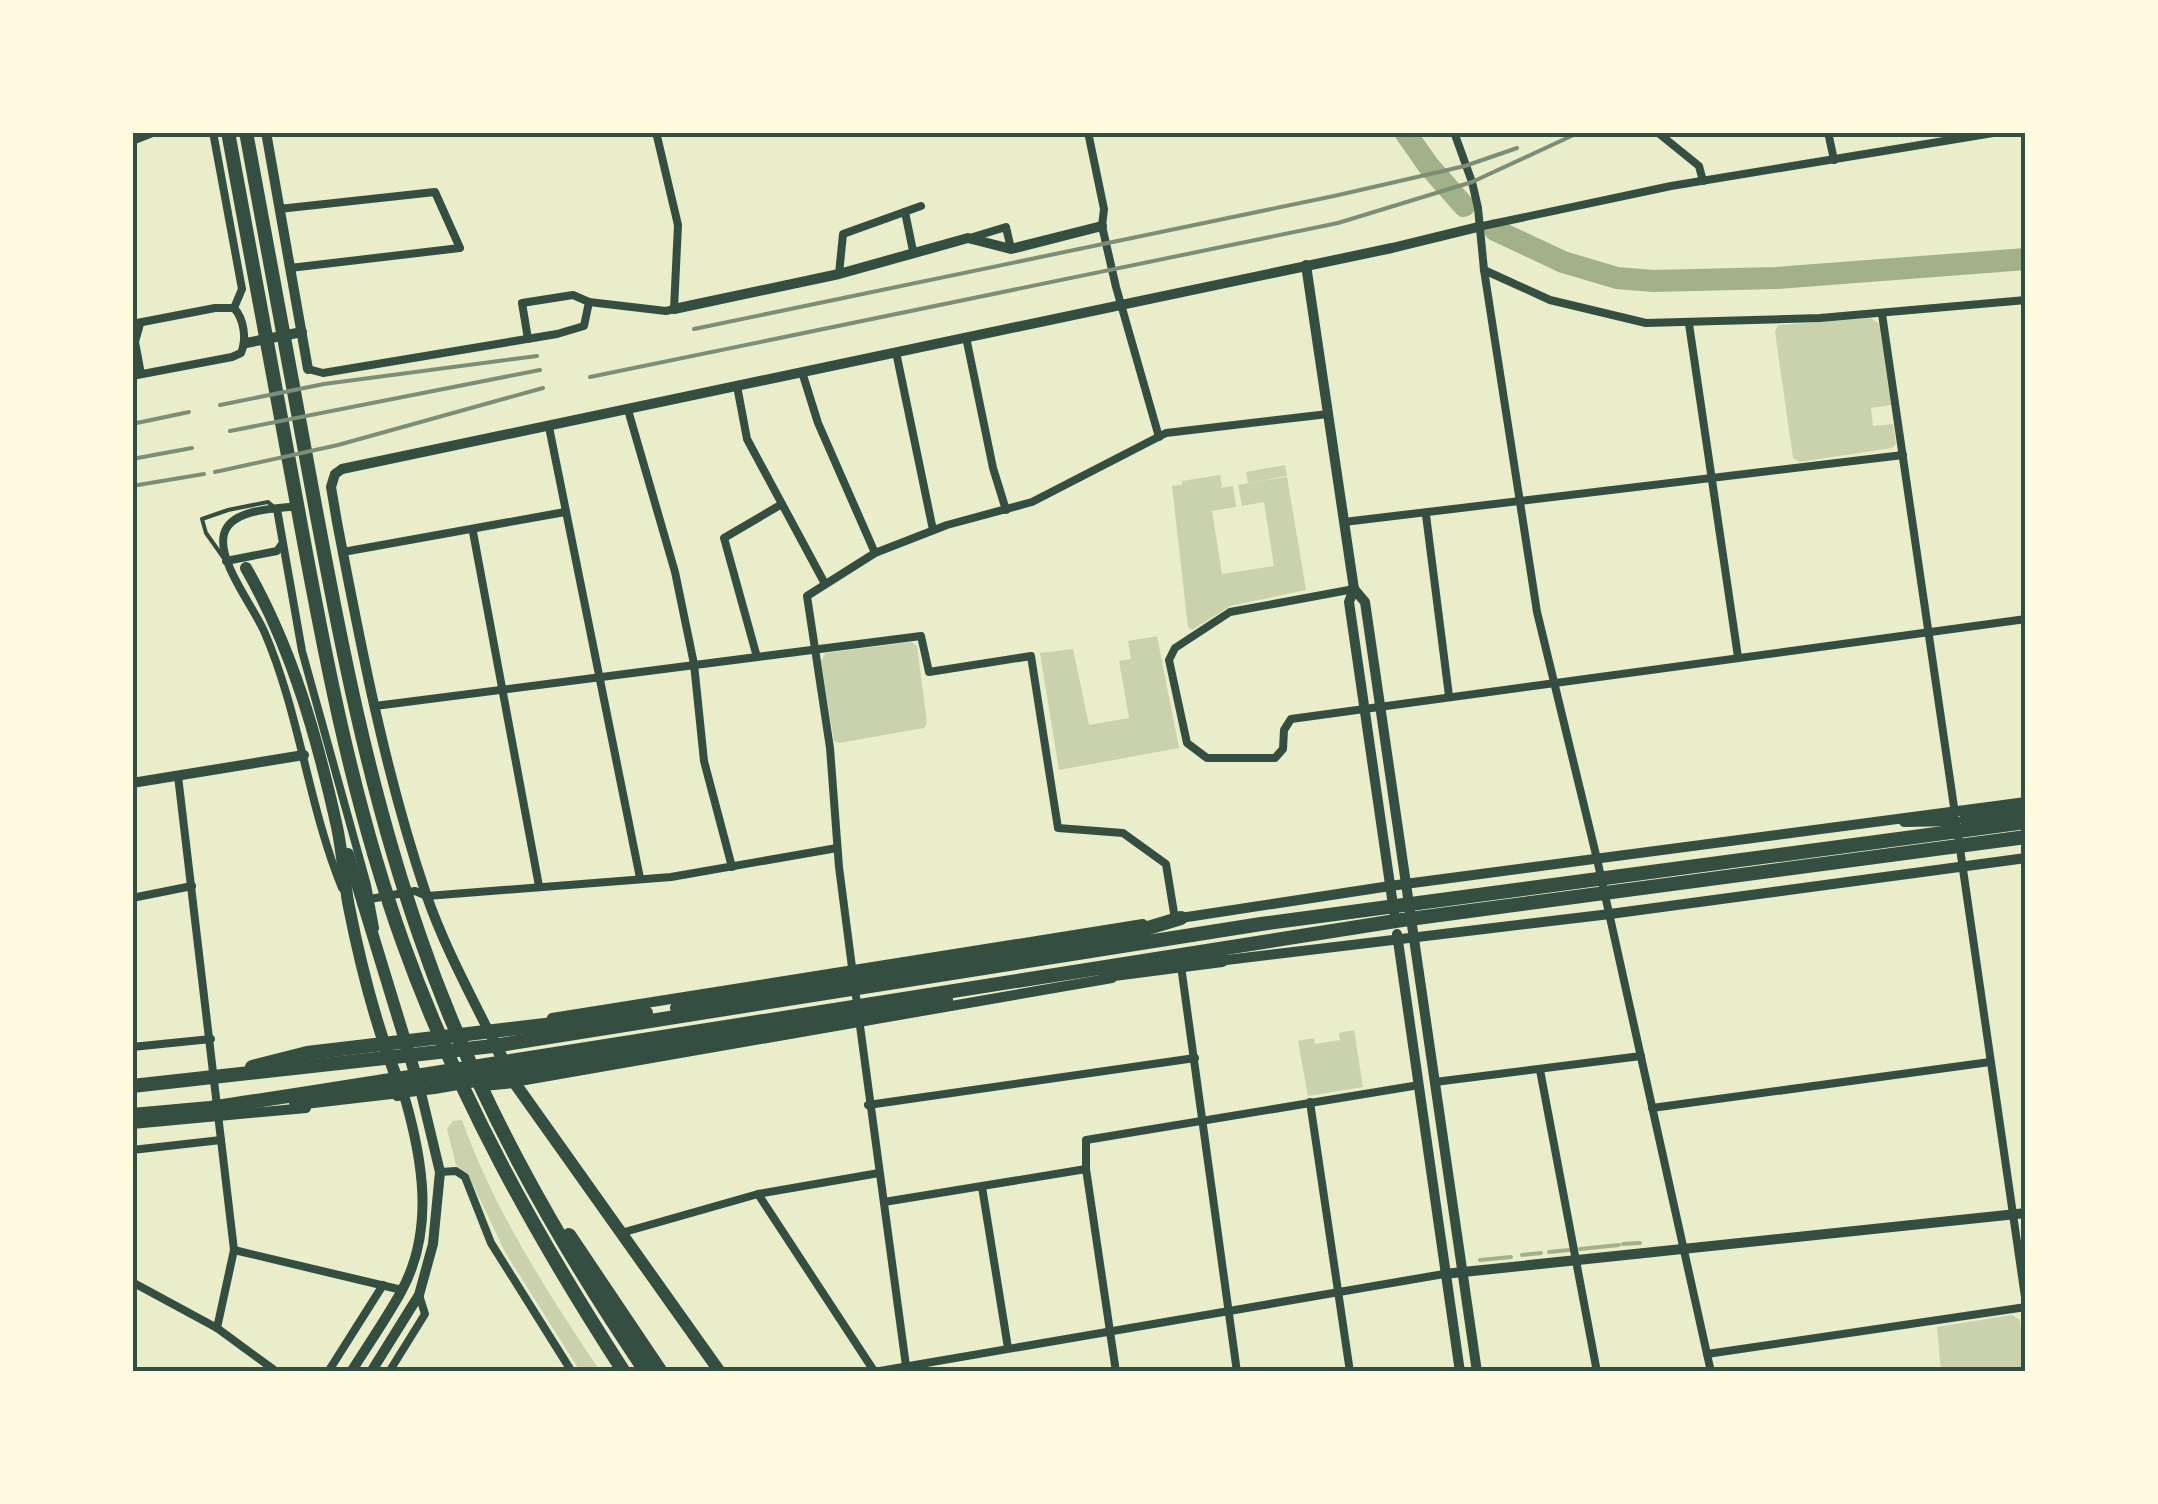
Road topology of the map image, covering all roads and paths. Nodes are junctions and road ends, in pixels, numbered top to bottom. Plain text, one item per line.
1 (155, 132) edge
2 (213, 132) edge
3 (228, 132) edge
4 (246, 132) edge
5 (266, 132) edge
6 (656, 132) edge
7 (1088, 132) edge
8 (1454, 132) edge
9 (1656, 132) edge
10 (1828, 132) edge
11 (1918, 132) edge
12 (1999, 132) edge
13 (132, 141) edge
14 (1920, 147) junction
15 (1834, 160) junction
16 (1703, 180) junction
17 (921, 206) dead end
18 (279, 208) junction
19 (904, 212) junction
20 (1102, 226) junction
21 (1478, 227) junction
22 (968, 238) junction
23 (1011, 249) junction
24 (913, 251) junction
25 (1306, 265) junction
26 (290, 268) junction
27 (1484, 270) junction
28 (838, 274) junction
29 (2026, 300) edge
30 (590, 302) junction
31 (1121, 304) junction
32 (234, 308) junction
33 (670, 310) junction
34 (1882, 314) junction
35 (136, 324) edge
36 (1689, 324) junction
37 (302, 332) junction
38 (966, 337) junction
39 (528, 338) junction
40 (246, 343) junction
41 (896, 352) junction
42 (135, 358) edge
43 (308, 369) joint
44 (802, 372) junction
45 (137, 375) edge
46 (737, 386) junction
47 (628, 410) junction
48 (1328, 414) junction
49 (549, 427) junction
50 (1159, 437) junction
51 (1903, 455) junction
52 (1712, 478) junction
53 (333, 502) junction
54 (1521, 502) junction
55 (782, 504) junction
56 (277, 509) junction
57 (1006, 510) junction
58 (565, 512) junction
59 (1426, 515) junction
60 (1344, 522) junction
61 (933, 530) junction
62 (472, 532) junction
63 (283, 540) junction
64 (342, 552) junction
65 (875, 553) junction
66 (226, 561) junction
67 (246, 568) dead end
68 (824, 582) junction
69 (1354, 589) junction
70 (2026, 619) edge
71 (1928, 632) junction
72 (816, 650) junction
73 (1738, 656) junction
74 (756, 657) junction
75 (694, 664) junction
76 (599, 677) junction
77 (1554, 682) junction
78 (502, 690) junction
79 (1450, 696) junction
80 (1379, 705) junction
81 (375, 706) junction
82 (1364, 707) junction
83 (304, 755) junction
84 (178, 776) junction
85 (132, 783) edge
86 (2026, 802) edge
87 (2026, 812) edge
88 (1955, 815) junction
89 (2026, 822) edge
90 (337, 828) junction
91 (2026, 838) edge
92 (837, 848) junction
93 (2026, 858) edge
94 (1597, 859) junction
95 (1964, 866) junction
96 (732, 867) junction
97 (640, 878) junction
98 (1408, 884) junction
99 (192, 886) junction
100 (538, 886) junction
101 (1390, 886) junction
102 (427, 896) junction
103 (132, 898) edge
104 (370, 900) junction
105 (349, 904) junction
106 (1610, 914) junction
107 (1178, 918) junction
108 (1416, 937) junction
109 (1398, 938) junction
110 (375, 940) junction
111 (1222, 960) junction
112 (1181, 966) junction
113 (853, 972) junction
114 (859, 1024) junction
115 (490, 1034) junction
116 (211, 1039) junction
117 (132, 1047) edge
118 (408, 1051) junction
119 (387, 1053) junction
120 (1641, 1056) junction
121 (1194, 1058) junction
122 (1990, 1062) junction
123 (1540, 1070) junction
124 (212, 1075) junction
125 (514, 1082) junction
126 (1435, 1082) junction
127 (132, 1083) edge
128 (1419, 1085) junction
129 (420, 1093) junction
130 (404, 1095) junction
131 (1310, 1102) junction
132 (868, 1105) junction
133 (1652, 1108) junction
134 (215, 1111) junction
135 (132, 1115) edge
136 (1203, 1121) junction
137 (132, 1124) edge
138 (221, 1140) junction
139 (132, 1150) edge
140 (517, 1160) junction
141 (1086, 1168) junction
142 (440, 1172) junction
143 (879, 1174) junction
144 (982, 1187) junction
145 (758, 1194) junction
146 (884, 1202) junction
147 (524, 1210) junction
148 (2026, 1213) edge
149 (2012, 1214) junction
150 (620, 1234) junction
151 (234, 1250) junction
152 (1684, 1250) junction
153 (1578, 1261) junction
154 (1461, 1272) junction
155 (1444, 1274) junction
156 (132, 1282) edge
157 (383, 1285) junction
158 (402, 1290) junction
159 (1338, 1292) junction
160 (419, 1295) junction
161 (2026, 1306) edge
162 (1228, 1312) junction
163 (217, 1328) junction
164 (1110, 1330) junction
165 (1008, 1348) junction
166 (1708, 1354) junction
167 (906, 1366) junction
168 (896, 1370) edge
169 (276, 1372) edge
170 (328, 1372) edge
171 (351, 1372) edge
172 (371, 1372) edge
173 (389, 1372) edge
174 (572, 1372) edge
175 (612, 1372) edge
176 (624, 1372) edge
177 (646, 1372) edge
178 (661, 1372) edge
179 (720, 1372) edge
180 (874, 1372) edge
181 (1116, 1372) edge
182 (1237, 1372) edge
183 (1350, 1372) edge
184 (1460, 1372) edge
185 (1477, 1372) edge
186 (1597, 1372) edge
187 (1711, 1372) edge

1 - 13 street
2 - 32 street
3 - 147 highway
4 - 140 highway
5 - 18 street
6 - 33 street
7 - 20 street
8 - 21 street
9 - 16 street
10 - 15 street
11 - 14 street
12 - 14 street
14 - 15 street
15 - 16 street
16 - 21 street
17 - 19 street
18 - 26 street
18 - 26 street
19 - 24 street
19 - 28 street
20 - 23 street
20 - 31 street
21 - 25 street
21 - 27 street
22 - 23 street
22 - 23 street
22 - 24 street
24 - 28 street
25 - 31 street
25 - 48 street
26 - 37 street
27 - 36 street
27 - 54 street
28 - 33 street
29 - 34 street
30 - 33 street
30 - 39 street
30 - 39 street
31 - 38 street
31 - 50 street
32 - 35 street
32 - 40 street
34 - 36 street
34 - 51 street
35 - 42 street
36 - 52 street
37 - 40 street
37 - 43 street
38 - 41 street
38 - 57 street
39 - 43 street
40 - 45 street
41 - 44 street
41 - 61 street
42 - 45 street
44 - 46 street
44 - 65 street
46 - 47 street
46 - 55 street
47 - 49 street
47 - 75 street
48 - 50 street
48 - 60 street
49 - 53 street
49 - 58 street
50 - 57 street
51 - 52 street
51 - 71 street
52 - 54 street
52 - 73 street
53 - 56 street
53 - 64 street
54 - 59 street
54 - 77 street
55 - 68 street
55 - 74 street
56 - 63 street
56 - 66 street
56 - 66 lane
57 - 61 street
58 - 62 street
58 - 76 street
59 - 60 street
59 - 79 street
60 - 69 street
61 - 65 street
62 - 64 street
62 - 78 street
63 - 66 street
63 - 104 street
64 - 81 street
65 - 68 street
66 - 83 street
67 - 90 main road
68 - 72 street
69 - 80 street
69 - 82 street
69 - 82 street
70 - 71 street
71 - 73 street
71 - 88 street
72 - 74 street
72 - 92 street
72 - 107 street
73 - 77 street
74 - 75 street
75 - 76 street
75 - 96 street
76 - 78 street
76 - 97 street
77 - 79 street
77 - 94 street
78 - 81 street
78 - 100 street
79 - 80 street
80 - 82 street
80 - 98 street
81 - 102 street
82 - 101 street
83 - 84 street
83 - 105 street
84 - 85 street
84 - 99 street
86 - 88 street
87 - 88 highway
88 - 94 street
88 - 95 street
89 - 124 highway
90 - 105 main road
90 - 110 main road
91 - 134 highway
92 - 96 street
92 - 113 street
93 - 95 street
94 - 98 street
94 - 106 street
95 - 106 street
95 - 122 street
96 - 97 street
97 - 100 street
98 - 101 street
98 - 108 street
99 - 103 street
99 - 116 street
100 - 102 street
101 - 107 street
101 - 109 street
102 - 104 street
102 - 115 street
104 - 110 street
105 - 119 main road
106 - 108 street
106 - 120 street
107 - 113 street
107 - 124 highway
108 - 109 street
108 - 126 street
109 - 111 street
109 - 128 street
110 - 118 main road
111 - 112 street
111 - 134 highway
112 - 114 street
112 - 121 street
113 - 114 street
113 - 115 street
114 - 125 street
114 - 132 street
115 - 118 main road
115 - 125 main road
116 - 117 street
116 - 124 street
118 - 119 main road
118 - 129 main road
119 - 124 street
119 - 130 main road
120 - 123 street
120 - 133 street
121 - 132 street
121 - 136 street
122 - 133 street
122 - 149 street
123 - 126 street
123 - 153 street
124 - 127 highway
124 - 134 street
125 - 129 main road
125 - 150 main road
126 - 154 street
128 - 131 street
128 - 155 street
129 - 130 main road
129 - 142 street
130 - 134 street
130 - 158 street
131 - 136 street
131 - 159 street
132 - 143 street
133 - 152 street
134 - 135 highway
134 - 137 street
134 - 138 street
136 - 141 street
136 - 162 street
138 - 139 street
138 - 151 street
140 - 177 highway
140 - 178 highway
141 - 144 street
141 - 164 street
142 - 160 street
142 - 174 street
143 - 145 street
143 - 146 street
144 - 146 street
144 - 165 street
145 - 150 street
145 - 180 street
146 - 167 street
147 - 175 highway
147 - 176 highway
148 - 149 street
149 - 152 street
149 - 161 street
150 - 179 main road
151 - 157 street
151 - 163 street
152 - 153 street
152 - 166 street
153 - 154 street
153 - 186 street
154 - 155 street
154 - 185 street
155 - 159 street
155 - 184 street
156 - 163 street
157 - 158 street
157 - 170 street
158 - 171 street
159 - 162 street
159 - 183 street
160 - 172 street
160 - 173 street
161 - 166 street
162 - 164 street
162 - 182 street
163 - 169 street
164 - 165 street
164 - 181 street
165 - 167 street
166 - 187 street
167 - 168 street
168 - 180 street

